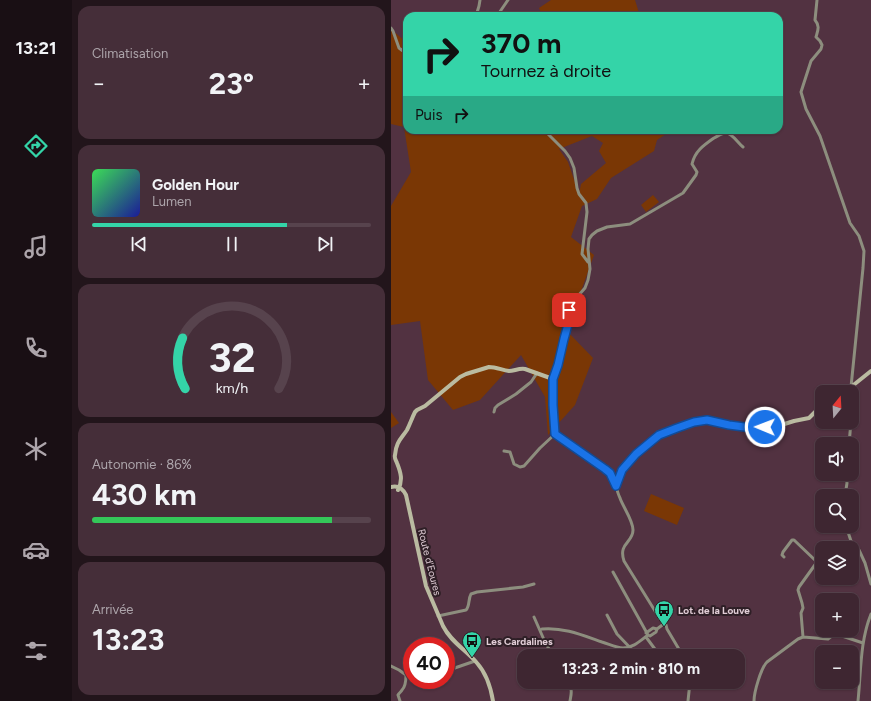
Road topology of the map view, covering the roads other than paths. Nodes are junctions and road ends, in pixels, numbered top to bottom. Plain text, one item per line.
1 (480, 0) edge
2 (508, 0) edge
3 (817, 0) edge
4 (477, 12) edge
5 (500, 12) edge
6 (391, 28) edge
7 (403, 51) edge
8 (549, 134) edge
9 (722, 134) edge
10 (731, 134) edge
11 (743, 147) dead end
12 (589, 263) junction
13 (871, 371) edge
14 (537, 373) junction
15 (553, 379) junction
16 (851, 385) edge
17 (856, 385) edge
18 (495, 412) dead end
19 (815, 412) edge
20 (555, 434) junction
21 (504, 451) dead end
22 (616, 486) junction
23 (391, 488) edge
24 (399, 489) junction
25 (848, 533) edge
26 (784, 557) dead end
27 (613, 572) dead end
28 (535, 584) dead end
29 (871, 584) edge
30 (871, 614) edge
31 (438, 616) junction
32 (607, 616) dead end
33 (534, 618) dead end
34 (664, 624) junction
35 (542, 629) dead end
36 (647, 635) junction
37 (803, 637) junction
38 (863, 643) junction
39 (628, 647) junction
40 (549, 649) edge
41 (656, 649) edge
42 (679, 649) edge
43 (475, 660) junction
44 (391, 666) edge
45 (455, 668) edge
46 (403, 673) edge
47 (403, 689) edge
48 (572, 689) edge
49 (689, 689) edge
50 (401, 701) edge
51 (493, 701) edge
52 (570, 701) edge
53 (688, 701) edge
54 (754, 701) edge
55 (858, 701) edge

1 - 4 street
2 - 5 street
3 - 16 street
6 - 7 street
8 - 12 street
9 - 12 street
10 - 11 street
12 - 15 street
13 - 17 street
14 - 15 street
14 - 18 street
14 - 24 street
15 - 20 street
19 - 22 street
20 - 21 street
20 - 22 street
22 - 34 street
23 - 24 street
24 - 31 street, Route d'Eoures
25 - 29 street
26 - 37 street
27 - 36 street
28 - 31 street
30 - 38 street
31 - 43 street, Route d'Eoures
32 - 39 street
33 - 40 street
34 - 36 street
34 - 42 street
35 - 39 street
36 - 39 street
36 - 41 street
37 - 38 street
37 - 54 street
38 - 55 street
43 - 45 street
43 - 51 street, Route d'Eoures
44 - 46 street
47 - 50 street
48 - 52 street
49 - 53 street

